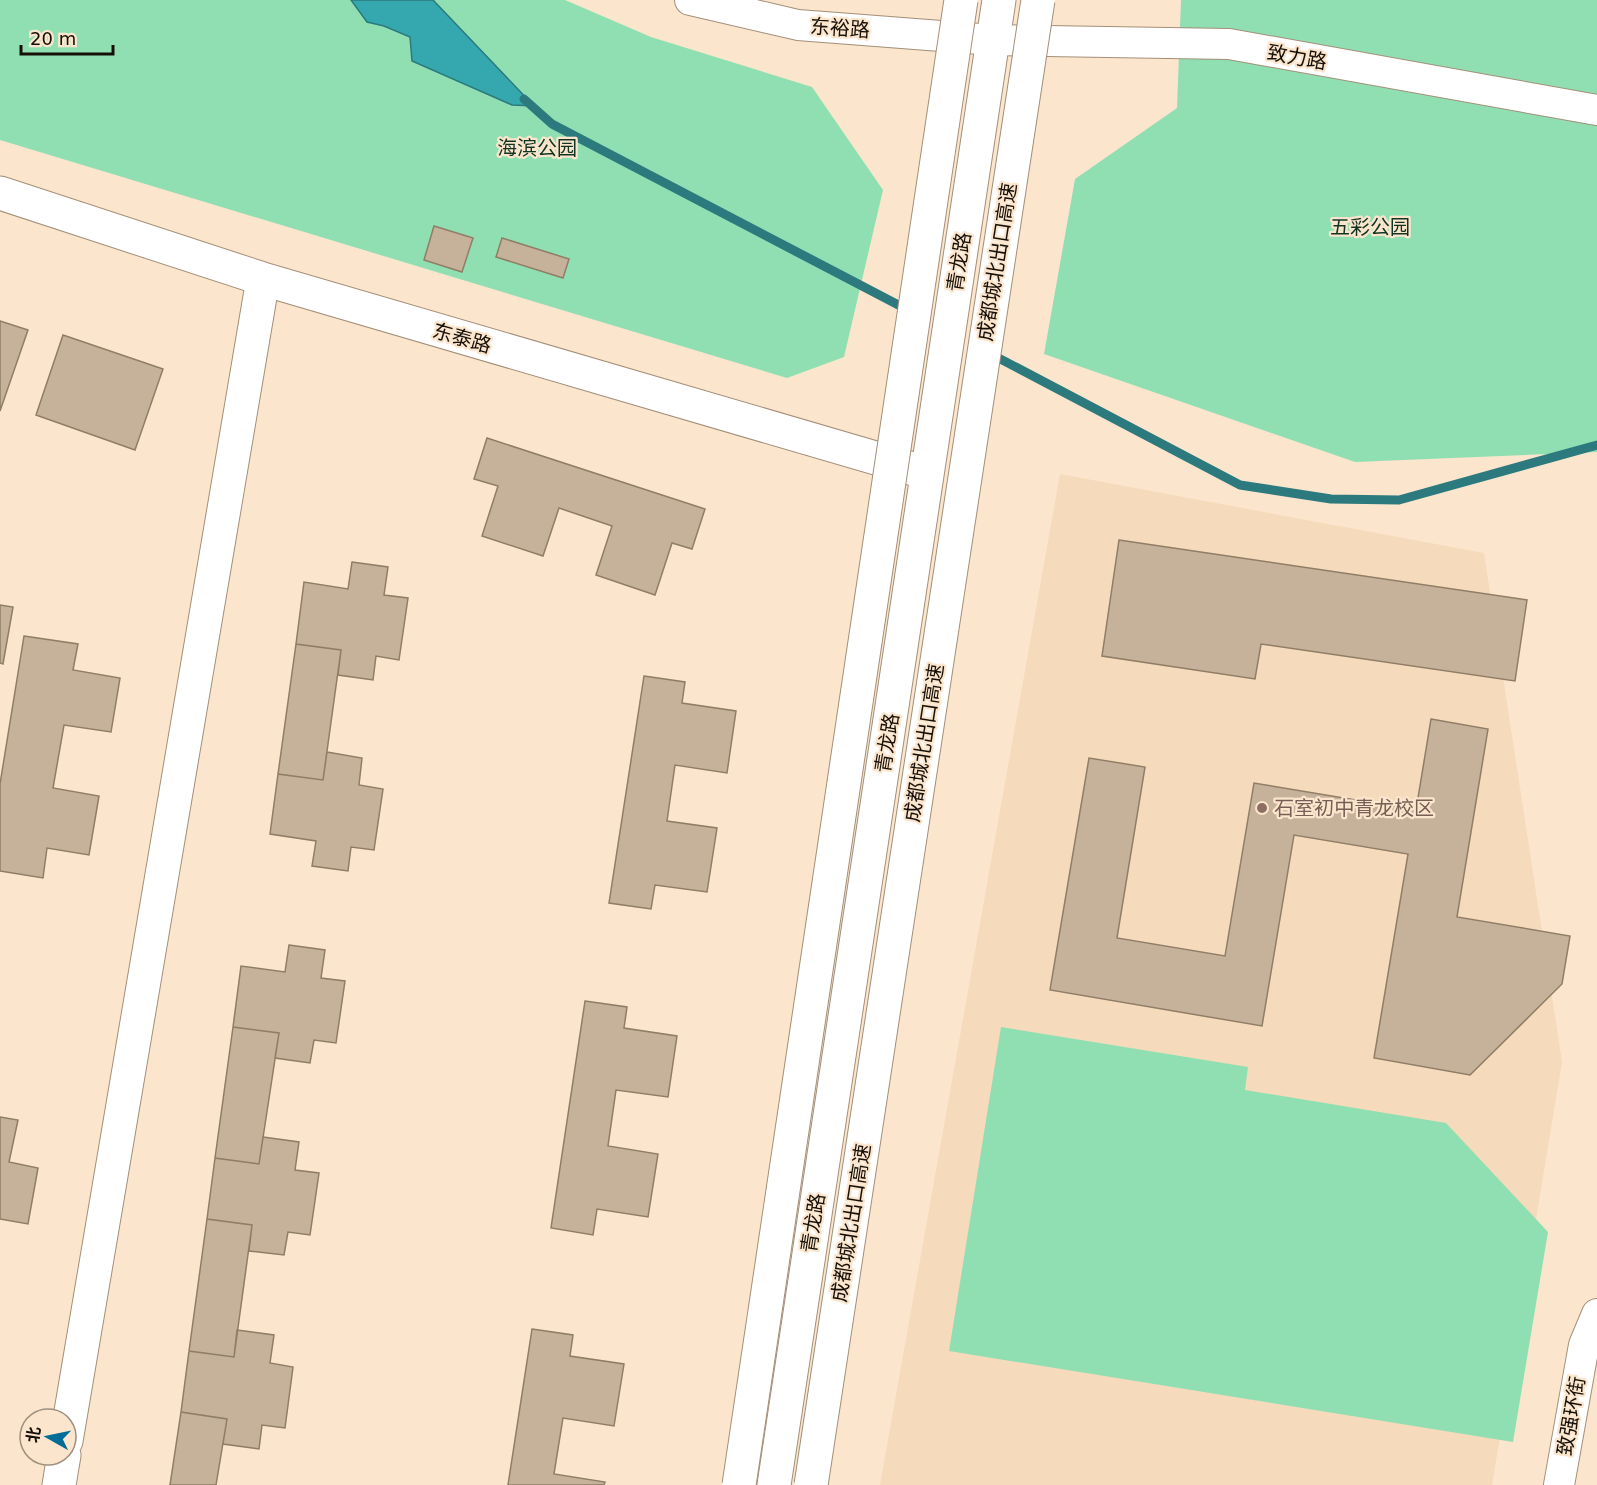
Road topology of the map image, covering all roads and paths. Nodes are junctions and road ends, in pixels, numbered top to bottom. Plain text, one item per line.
1 (690, 0) edge
2 (961, 0) edge
3 (999, 0) edge
4 (1038, 0) edge
5 (993, 39) junction
6 (1597, 110) edge
7 (0, 193) edge
8 (263, 279) junction
9 (927, 474) junction
10 (1597, 1314) edge
11 (72, 1407) edge
12 (62, 1467) edge
13 (59, 1485) edge
14 (739, 1485) edge
15 (774, 1485) edge
16 (810, 1485) edge
17 (1559, 1485) edge

1 - 5 street, 东裕路
2 - 14 main road, bridge
3 - 5 main road, 青龙路
4 - 16 main road, 成都城北出口高速, bridge
5 - 6 street, 致力路
5 - 9 main road, 青龙路
7 - 8 main road, 东泰路
8 - 9 main road, 东泰路
8 - 11 main road
9 - 15 main road, 青龙路
10 - 17 street, 致强环街
12 - 13 main road

